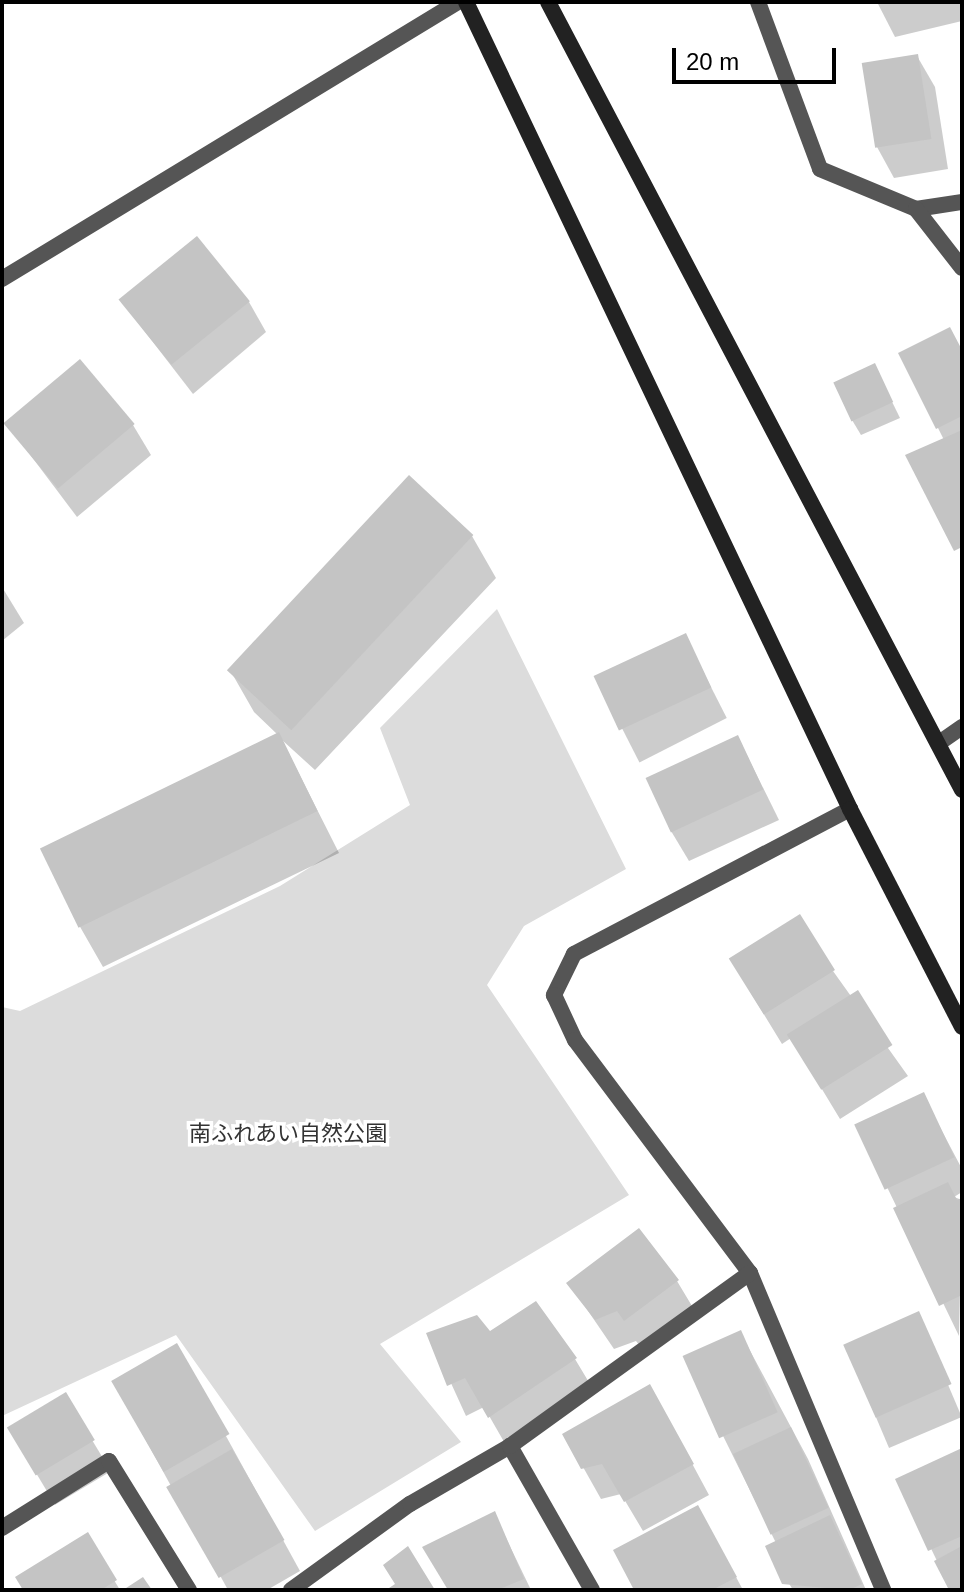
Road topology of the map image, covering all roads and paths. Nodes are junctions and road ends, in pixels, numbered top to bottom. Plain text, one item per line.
1 (458, 2) edge
2 (466, 2) edge
3 (548, 2) edge
4 (758, 2) edge
5 (962, 202) edge
6 (916, 209) junction
7 (962, 268) edge
8 (2, 279) edge
9 (962, 727) edge
10 (939, 743) junction
11 (962, 790) edge
12 (850, 809) junction
13 (962, 1027) edge
14 (750, 1273) junction
15 (510, 1446) junction
16 (2, 1528) edge
17 (189, 1590) edge
18 (291, 1590) edge
19 (592, 1590) edge
20 (883, 1590) edge

1 - 8 street
2 - 12 street
3 - 10 street
4 - 6 street
5 - 6 street
6 - 7 street
9 - 10 street
10 - 11 street
12 - 13 street
12 - 14 street
14 - 15 street
14 - 20 street
15 - 18 street
15 - 19 street
16 - 17 street

